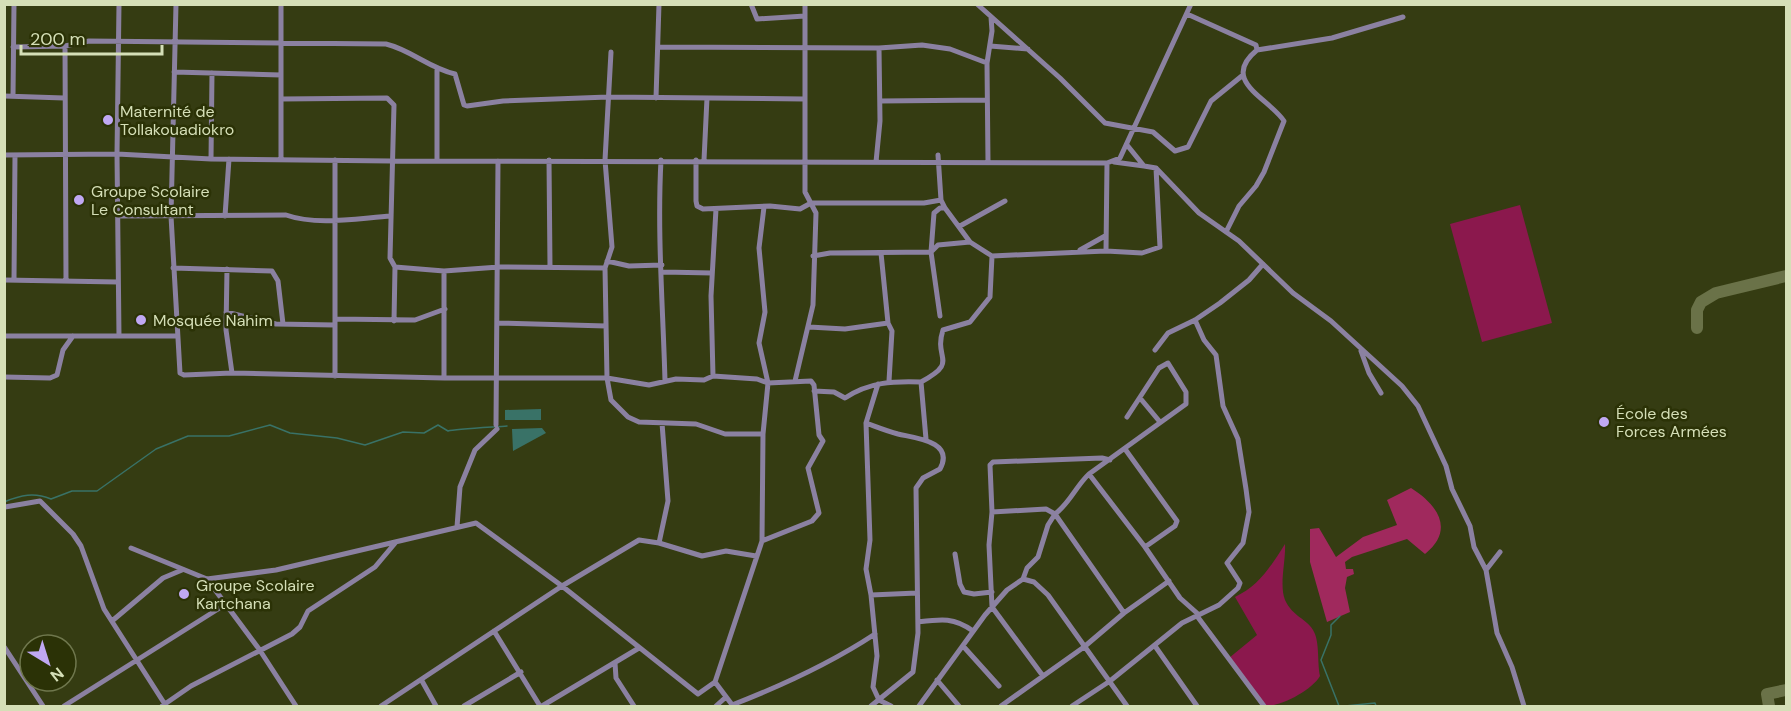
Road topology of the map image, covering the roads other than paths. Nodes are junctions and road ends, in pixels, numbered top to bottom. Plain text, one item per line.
1 (14, 4) edge
2 (119, 4) edge
3 (176, 4) edge
4 (281, 4) edge
5 (751, 4) edge
6 (805, 4) edge
7 (977, 4) edge
8 (1191, 4) edge
9 (660, 5) edge
10 (1187, 14) junction
11 (805, 16) junction
12 (991, 17) junction
13 (1403, 17) dead end
14 (281, 41) junction
15 (119, 43) junction
16 (175, 43) junction
17 (64, 46) junction
18 (659, 46) junction
19 (990, 46) junction
20 (13, 47) junction
21 (804, 47) junction
22 (879, 48) junction
23 (1028, 49) junction
24 (1257, 50) junction
25 (611, 52) dead end
26 (987, 63) junction
27 (437, 70) junction
28 (174, 72) junction
29 (212, 73) junction
30 (281, 75) junction
31 (1243, 75) junction
32 (4, 96) edge
33 (14, 96) junction
34 (608, 97) junction
35 (64, 98) junction
36 (656, 98) junction
37 (707, 98) junction
38 (282, 99) junction
39 (804, 99) junction
40 (987, 100) junction
41 (880, 101) junction
42 (1136, 127) junction
43 (1127, 145) junction
44 (4, 154) edge
45 (15, 154) junction
46 (66, 154) junction
47 (117, 154) junction
48 (174, 155) junction
49 (281, 158) junction
50 (938, 158) junction
51 (211, 159) junction
52 (229, 159) junction
53 (335, 160) junction
54 (437, 160) junction
55 (549, 160) junction
56 (605, 160) junction
57 (661, 160) junction
58 (696, 160) junction
59 (704, 160) junction
60 (392, 161) junction
61 (498, 161) junction
62 (804, 162) junction
63 (876, 162) junction
64 (988, 162) junction
65 (1114, 162) junction
66 (1107, 163) junction
67 (1144, 166) junction
68 (1156, 168) junction
69 (941, 200) junction
70 (1005, 201) dead end
71 (811, 203) junction
72 (764, 207) junction
73 (945, 208) junction
74 (716, 209) junction
75 (118, 216) junction
76 (171, 216) junction
77 (225, 216) junction
78 (391, 216) junction
79 (336, 219) junction
80 (960, 226) junction
81 (1226, 232) junction
82 (1105, 236) junction
83 (970, 242) junction
84 (1106, 251) junction
85 (931, 252) junction
86 (1075, 252) junction
87 (881, 253) junction
88 (813, 256) junction
89 (992, 256) junction
90 (607, 261) junction
91 (1263, 264) junction
92 (663, 265) junction
93 (395, 267) junction
94 (499, 267) junction
95 (550, 267) junction
96 (173, 268) junction
97 (605, 268) junction
98 (226, 269) junction
99 (444, 271) junction
100 (663, 272) junction
101 (712, 273) junction
102 (4, 280) edge
103 (14, 280) junction
104 (66, 280) junction
105 (118, 282) junction
106 (445, 309) junction
107 (226, 312) junction
108 (940, 316) dead end
109 (1195, 320) junction
110 (394, 321) junction
111 (335, 322) junction
112 (498, 323) junction
113 (888, 323) junction
114 (283, 324) junction
115 (606, 326) junction
116 (809, 327) junction
117 (4, 336) edge
118 (73, 336) junction
119 (119, 336) junction
120 (177, 336) junction
121 (1155, 350) dead end
122 (1360, 350) junction
123 (232, 373) junction
124 (335, 376) junction
125 (713, 376) junction
126 (4, 377) edge
127 (498, 377) junction
128 (444, 378) junction
129 (607, 378) junction
130 (664, 381) junction
131 (795, 381) junction
132 (889, 381) junction
133 (921, 382) junction
134 (768, 383) junction
135 (878, 384) junction
136 (814, 391) junction
137 (1381, 393) dead end
138 (1140, 398) junction
139 (1127, 417) dead end
140 (1160, 422) junction
141 (662, 423) junction
142 (866, 423) junction
143 (763, 434) junction
144 (926, 439) junction
145 (1125, 449) junction
146 (1110, 460) junction
147 (1089, 474) junction
148 (5, 507) edge
149 (992, 512) junction
150 (1055, 514) junction
151 (457, 527) junction
152 (762, 541) junction
153 (396, 542) junction
154 (659, 543) junction
155 (1145, 547) junction
156 (131, 548) dead end
157 (1500, 552) dead end
158 (955, 554) dead end
159 (756, 556) junction
160 (183, 570) junction
161 (1486, 570) junction
162 (207, 579) junction
163 (1023, 579) junction
164 (1169, 581) junction
165 (562, 586) junction
166 (992, 589) junction
167 (1007, 590) junction
168 (917, 593) junction
169 (871, 595) junction
170 (226, 604) junction
171 (992, 607) junction
172 (1124, 613) junction
173 (1197, 615) junction
174 (112, 621) junction
175 (918, 622) junction
176 (494, 631) junction
177 (973, 632) junction
178 (875, 634) junction
179 (963, 646) junction
180 (1084, 646) junction
181 (1155, 646) junction
182 (5, 648) edge
183 (639, 648) junction
184 (259, 649) junction
185 (136, 660) junction
186 (615, 663) junction
187 (521, 672) junction
188 (1043, 676) junction
189 (937, 680) junction
190 (422, 681) junction
191 (1110, 681) junction
192 (715, 682) junction
193 (999, 686) dead end
194 (726, 697) junction
195 (879, 700) junction
196 (43, 706) edge
197 (64, 706) edge
198 (165, 706) edge
199 (296, 706) edge
200 (381, 706) edge
201 (436, 706) edge
202 (464, 706) edge
203 (541, 706) edge
204 (634, 706) edge
205 (716, 706) edge
206 (733, 706) edge
207 (871, 706) edge
208 (891, 706) edge
209 (919, 706) edge
210 (959, 706) edge
211 (1001, 706) edge
212 (1072, 706) edge
213 (1127, 706) edge
214 (1197, 706) edge
215 (1263, 706) edge
216 (1524, 706) edge

1 - 20 street
2 - 15 street
3 - 16 street
4 - 14 street
5 - 11 street
6 - 11 street
7 - 12 street
8 - 10 street
9 - 18 street
10 - 24 street
10 - 42 street
11 - 21 street
12 - 19 street
12 - 23 street
13 - 24 street
14 - 16 street
14 - 27 street
14 - 30 street
15 - 16 street
15 - 17 street
15 - 47 street
16 - 28 street
17 - 20 street
17 - 35 street
18 - 21 street
18 - 36 street
19 - 23 street
19 - 26 street
20 - 33 street
21 - 22 street
21 - 39 street
22 - 26 street
22 - 41 street
23 - 42 street
24 - 31 street
25 - 34 street
26 - 40 street
27 - 34 street
27 - 54 street
28 - 29 street
28 - 48 street
29 - 30 street
29 - 51 street
30 - 38 street
31 - 42 street
31 - 81 street
32 - 33 street
33 - 35 street
34 - 36 street
34 - 56 street
35 - 46 street
36 - 37 street
37 - 39 street
37 - 59 street
38 - 49 street
38 - 60 street
39 - 62 street
40 - 41 street
40 - 64 street
41 - 63 street
42 - 43 street
43 - 65 street
43 - 67 street
44 - 45 street
45 - 46 street
45 - 103 street
46 - 47 street
46 - 104 street
47 - 48 street
47 - 75 street
48 - 51 street
48 - 76 street
49 - 52 street
49 - 53 street
50 - 63 street
50 - 64 street
50 - 69 street
51 - 52 street
52 - 77 street
53 - 60 street
53 - 79 street
54 - 60 street
54 - 61 street
55 - 56 street
55 - 61 street
55 - 95 street
56 - 57 street
56 - 90 street
57 - 58 street
57 - 92 street
58 - 59 street
58 - 74 street
59 - 62 street
60 - 78 street
61 - 94 street
62 - 63 street
62 - 71 street
64 - 66 street
65 - 66 street
65 - 67 street
66 - 82 street
67 - 68 street
68 - 81 street
68 - 84 street
69 - 71 street
69 - 73 street
70 - 80 street
71 - 72 street
71 - 88 street
72 - 74 street
72 - 134 street
73 - 80 street
73 - 85 street
74 - 101 street
75 - 76 street
75 - 105 street
76 - 77 street
76 - 96 street
77 - 79 street
78 - 79 street
78 - 93 street
79 - 111 street
80 - 83 street
81 - 91 street
82 - 84 street
82 - 86 street
83 - 85 street
83 - 89 street
84 - 86 street
85 - 87 street
85 - 108 street
86 - 89 street
87 - 88 street
87 - 113 street
88 - 116 street
89 - 133 street
90 - 92 street
90 - 97 street
91 - 109 street
91 - 122 street
92 - 100 street
93 - 99 street
93 - 110 street
94 - 95 street
94 - 99 street
94 - 112 street
95 - 97 street
96 - 98 street
96 - 120 street
97 - 115 street
98 - 107 street
98 - 114 street
99 - 106 street
100 - 101 street
100 - 130 street
101 - 125 street
102 - 103 street
103 - 104 street
104 - 105 street
105 - 119 street
106 - 110 street
106 - 128 street
107 - 114 street
107 - 123 street
109 - 121 street
109 - 173 street
110 - 111 street
111 - 114 street
111 - 124 street
112 - 115 street
112 - 127 street
113 - 116 street
113 - 132 street
115 - 129 street
116 - 131 street
117 - 118 street
118 - 119 street
118 - 126 street
119 - 120 street
120 - 123 street
122 - 137 street
122 - 161 street
123 - 124 street
124 - 128 street
125 - 130 street
125 - 134 street
127 - 128 street
127 - 129 street
127 - 151 street
129 - 130 street
129 - 141 street
131 - 134 street
131 - 136 street
132 - 133 street
132 - 135 street
133 - 144 street
134 - 143 street
135 - 136 street
135 - 142 street
136 - 152 street
138 - 139 street
138 - 140 street
138 - 140 street
140 - 145 street
141 - 143 street
141 - 154 street
142 - 144 street
142 - 169 street
143 - 152 street
144 - 168 street
145 - 146 street
145 - 155 street
146 - 147 street
146 - 149 street
147 - 150 street
147 - 155 street
148 - 174 street
149 - 150 street
149 - 166 street
150 - 163 street
150 - 172 street
151 - 153 street
151 - 165 street
152 - 159 street
153 - 162 street
153 - 184 street
154 - 159 street
154 - 165 street
155 - 164 street
156 - 160 street
157 - 161 street
158 - 166 street
159 - 192 street
160 - 162 street
160 - 174 street
161 - 216 street
162 - 170 street
163 - 167 street
163 - 180 street
164 - 172 street
164 - 173 street
165 - 176 street
165 - 183 street
166 - 167 street
166 - 171 street
167 - 171 street
168 - 169 street
168 - 175 street
169 - 178 street
170 - 184 street
170 - 185 street
171 - 177 street
171 - 188 street
172 - 180 street
173 - 181 street
173 - 215 street
174 - 185 street
175 - 177 street
175 - 195 street
176 - 187 street
176 - 190 street
177 - 179 street
178 - 195 street
178 - 206 street
179 - 189 street
179 - 193 street
180 - 188 street
180 - 191 street
181 - 191 street
181 - 214 street
182 - 196 street
183 - 186 street
183 - 192 street
184 - 198 street
184 - 199 street
185 - 197 street
185 - 198 street
186 - 203 street
186 - 204 street
187 - 202 street
187 - 203 street
188 - 211 street
189 - 209 street
189 - 210 street
190 - 200 street
190 - 201 street
191 - 212 street
191 - 213 street
192 - 194 street
194 - 205 street
194 - 206 street
195 - 207 street
195 - 208 street

